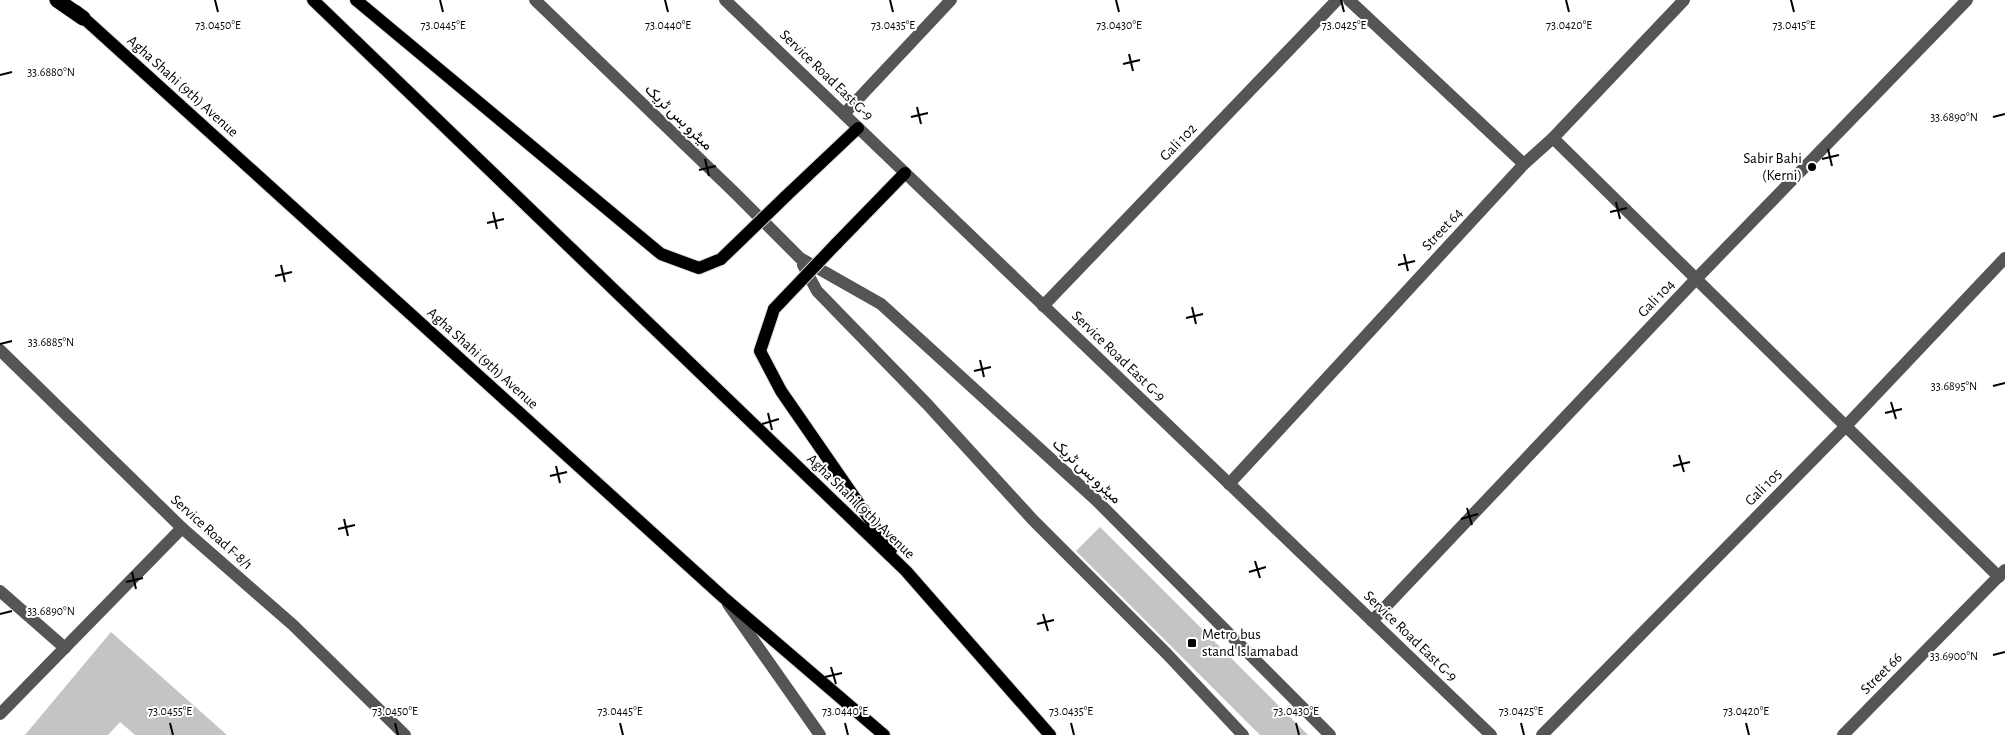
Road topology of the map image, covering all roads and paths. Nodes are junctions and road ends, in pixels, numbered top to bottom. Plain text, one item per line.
1 (57, 0) edge
2 (65, 0) edge
3 (313, 0) edge
4 (356, 0) edge
5 (534, 0) edge
6 (725, 0) edge
7 (951, 0) edge
8 (1337, 0) edge
9 (1350, 0) edge
10 (1684, 0) edge
11 (1967, 0) edge
12 (83, 18) junction
13 (844, 114) junction
14 (858, 128) junction
15 (1552, 138) junction
16 (1524, 164) junction
17 (905, 173) junction
18 (800, 258) junction
19 (2005, 258) edge
20 (1696, 279) junction
21 (1043, 306) junction
22 (0, 350) edge
23 (1845, 427) junction
24 (1229, 484) junction
25 (182, 528) junction
26 (906, 571) junction
27 (2002, 574) edge
28 (0, 591) edge
29 (723, 597) junction
30 (1372, 621) junction
31 (65, 648) junction
32 (0, 714) edge
33 (405, 735) edge
34 (820, 735) edge
35 (884, 735) edge
36 (1050, 735) edge
37 (1243, 735) edge
38 (1330, 735) edge
39 (1491, 735) edge
40 (1542, 735) edge
41 (1843, 735) edge

1 - 12 highway
2 - 12 main road, Agha Shahi (9th) Avenue
3 - 26 main road, Agha Shahi (9th) Avenue
4 - 14 main road, bridge
5 - 18 street, میٹرو بس ٹریک
6 - 13 street, Service Road East G-9
7 - 13 street
8 - 21 street, Gali 102
9 - 16 street
10 - 15 street, Street 64
11 - 20 street, Gali 104
12 - 29 main road, Agha Shahi (9th) Avenue
13 - 14 street, Service Road East G-9
14 - 17 street, Service Road East G-9
15 - 16 street, Street 64
15 - 20 street
16 - 24 street, Street 64
17 - 21 street, Service Road East G-9
17 - 26 main road, bridge
18 - 37 street, میٹرو بس ٹریک
18 - 38 street, میٹرو بس ٹریک
19 - 23 street, Gali 105
20 - 23 street
20 - 30 street, Gali 104
21 - 24 street, Service Road East G-9
22 - 25 street, Service Road F-8/1
23 - 27 street
23 - 40 street, Gali 105
24 - 30 street, Service Road East G-9
25 - 31 street
25 - 33 street, Service Road F-8/1
26 - 36 main road, Agha Shahi (9th) Avenue
27 - 41 street, Street 66
28 - 31 street
29 - 34 street
29 - 35 main road, Agha Shahi (9th) Avenue
30 - 39 street, Service Road East G-9
31 - 32 street

